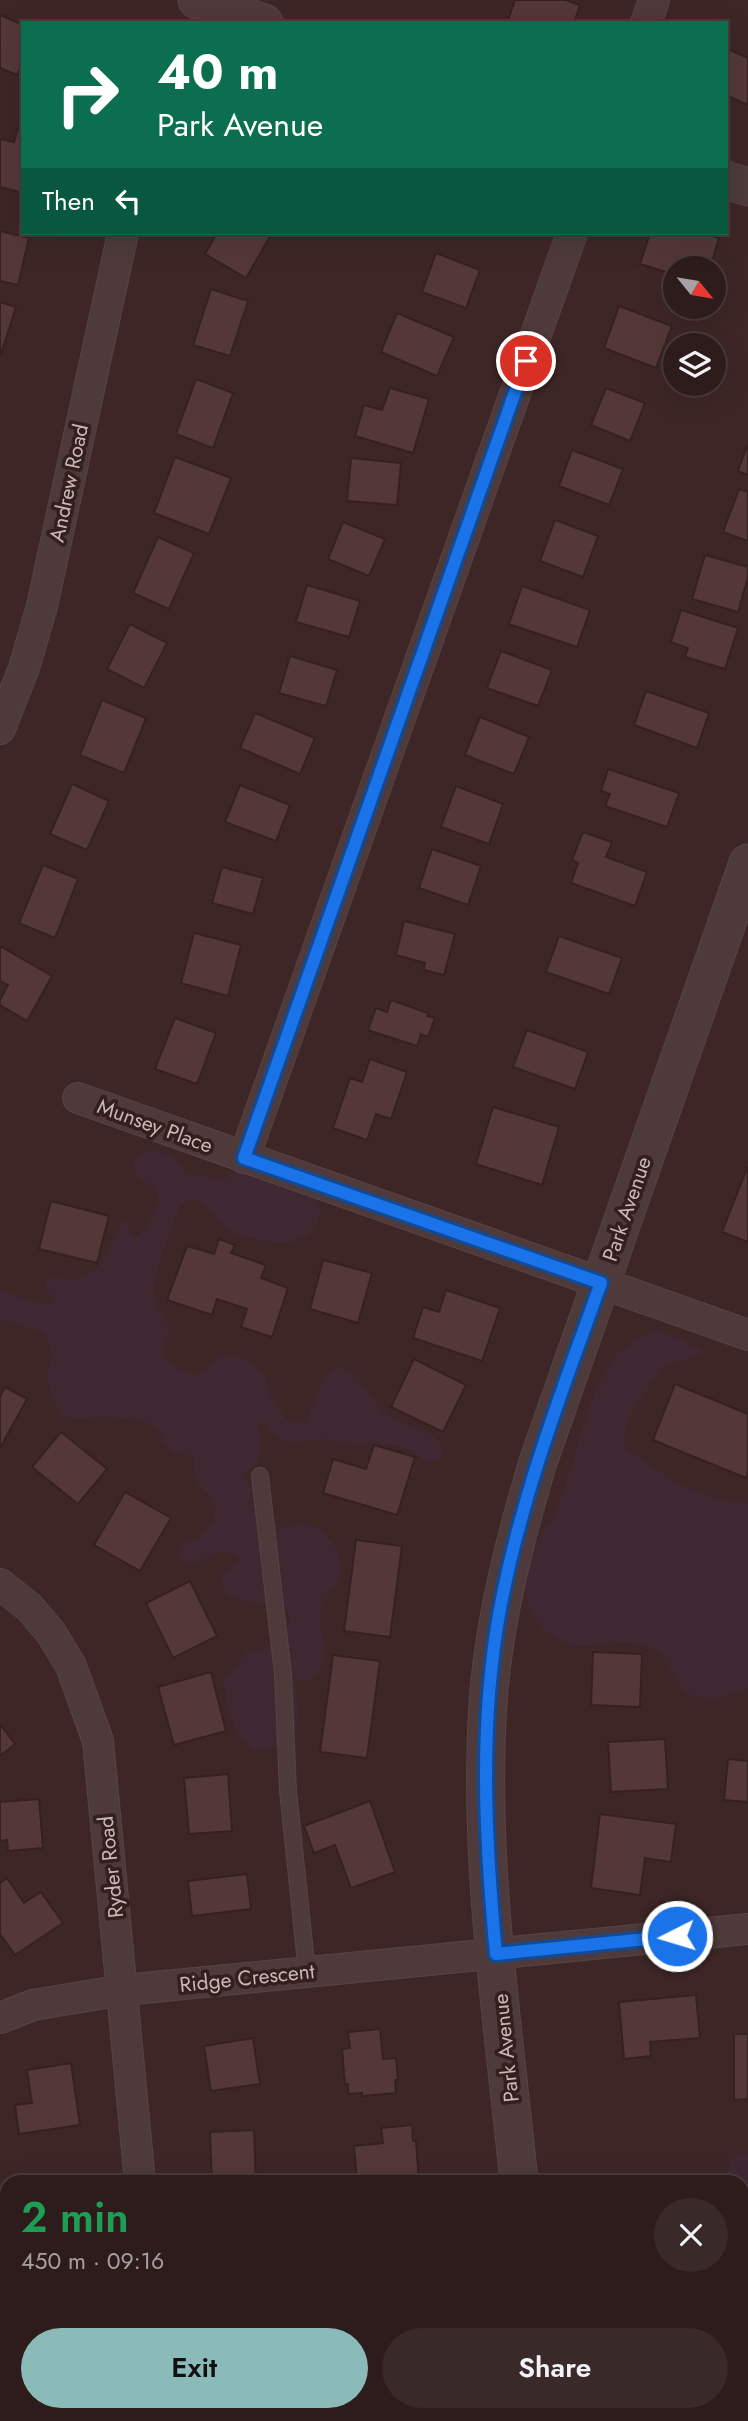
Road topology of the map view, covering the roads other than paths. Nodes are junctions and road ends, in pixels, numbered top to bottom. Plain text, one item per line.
1 (654, 0) edge
2 (202, 7) edge
3 (256, 21) edge
4 (647, 21) edge
5 (728, 181) edge
6 (748, 187) edge
7 (123, 235) edge
8 (571, 235) edge
9 (0, 729) edge
10 (748, 863) edge
11 (78, 1098) dead end
12 (244, 1158) junction
13 (601, 1283) junction
14 (748, 1335) edge
15 (260, 1476) dead end
16 (0, 1584) edge
17 (748, 1929) edge
18 (496, 1954) junction
19 (307, 1972) junction
20 (123, 1990) junction
21 (0, 2018) edge
22 (139, 2175) edge
23 (518, 2175) edge

1 - 4 street
2 - 3 street
5 - 6 street
7 - 9 street, Andrew Road
8 - 12 street
10 - 13 street, Park Avenue
11 - 12 street, Munsey Place
12 - 13 street, Munsey Place
13 - 14 street, Munsey Place
13 - 18 street, Park Avenue
15 - 19 lane
16 - 20 street, Ryder Road
17 - 18 street, Ridge Crescent
18 - 19 street, Ridge Crescent
18 - 23 street, Park Avenue
19 - 20 street, Ridge Crescent
20 - 21 street, Ridge Crescent
20 - 22 street, Ryder Road

